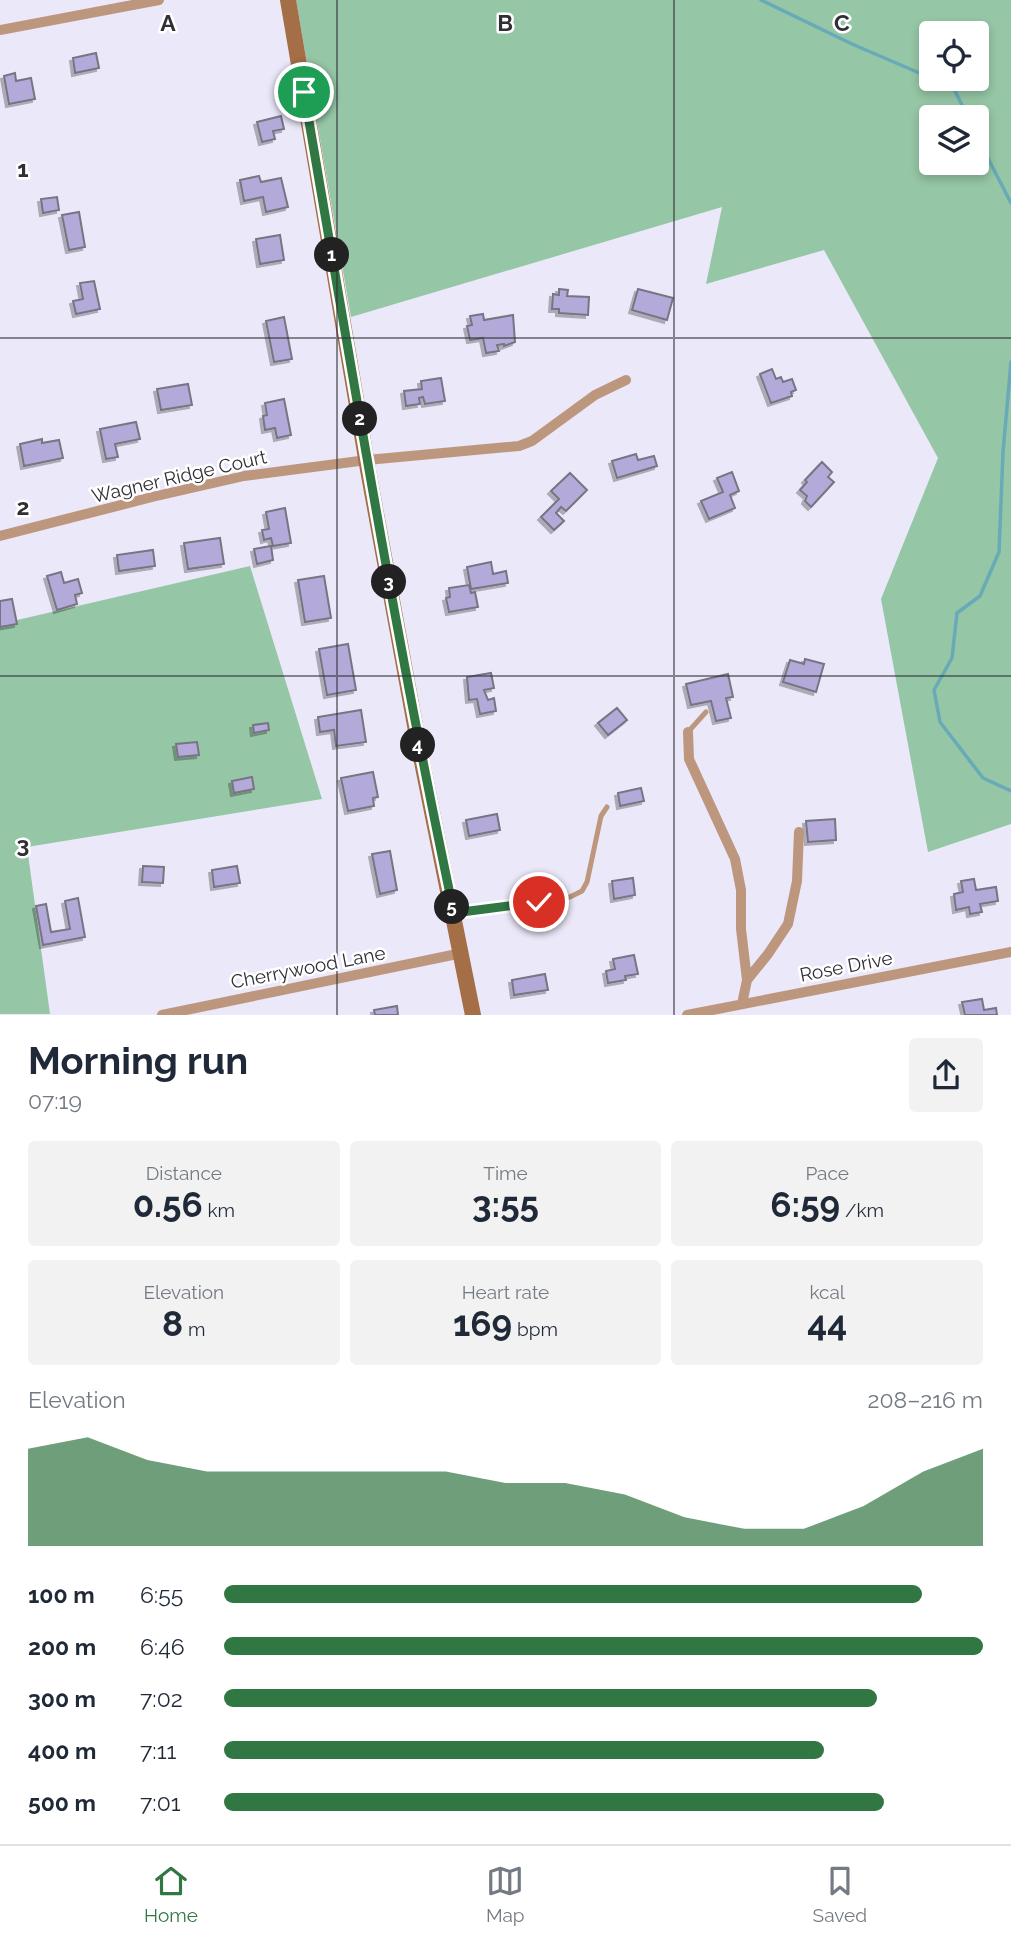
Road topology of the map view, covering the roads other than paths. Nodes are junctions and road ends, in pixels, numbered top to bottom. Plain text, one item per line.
1 (159, 0) edge
2 (288, 0) edge
3 (0, 30) edge
4 (626, 380) dead end
5 (367, 460) junction
6 (0, 536) edge
7 (706, 712) dead end
8 (688, 732) joint
9 (607, 807) dead end
10 (799, 832) dead end
11 (454, 913) junction
12 (1011, 952) edge
13 (462, 953) junction
14 (747, 980) junction
15 (742, 1004) junction
16 (162, 1014) edge
17 (473, 1014) edge
18 (687, 1014) edge

1 - 3 street
2 - 5 main road
4 - 5 street, Wagner Ridge Court
5 - 6 street, Wagner Ridge Court
5 - 11 main road
7 - 8 lane
8 - 14 street
9 - 11 lane
10 - 14 street
11 - 13 main road
12 - 15 street, Rose Drive
13 - 16 street, Cherrywood Lane
13 - 17 main road
14 - 15 street
15 - 18 street, Rose Drive

